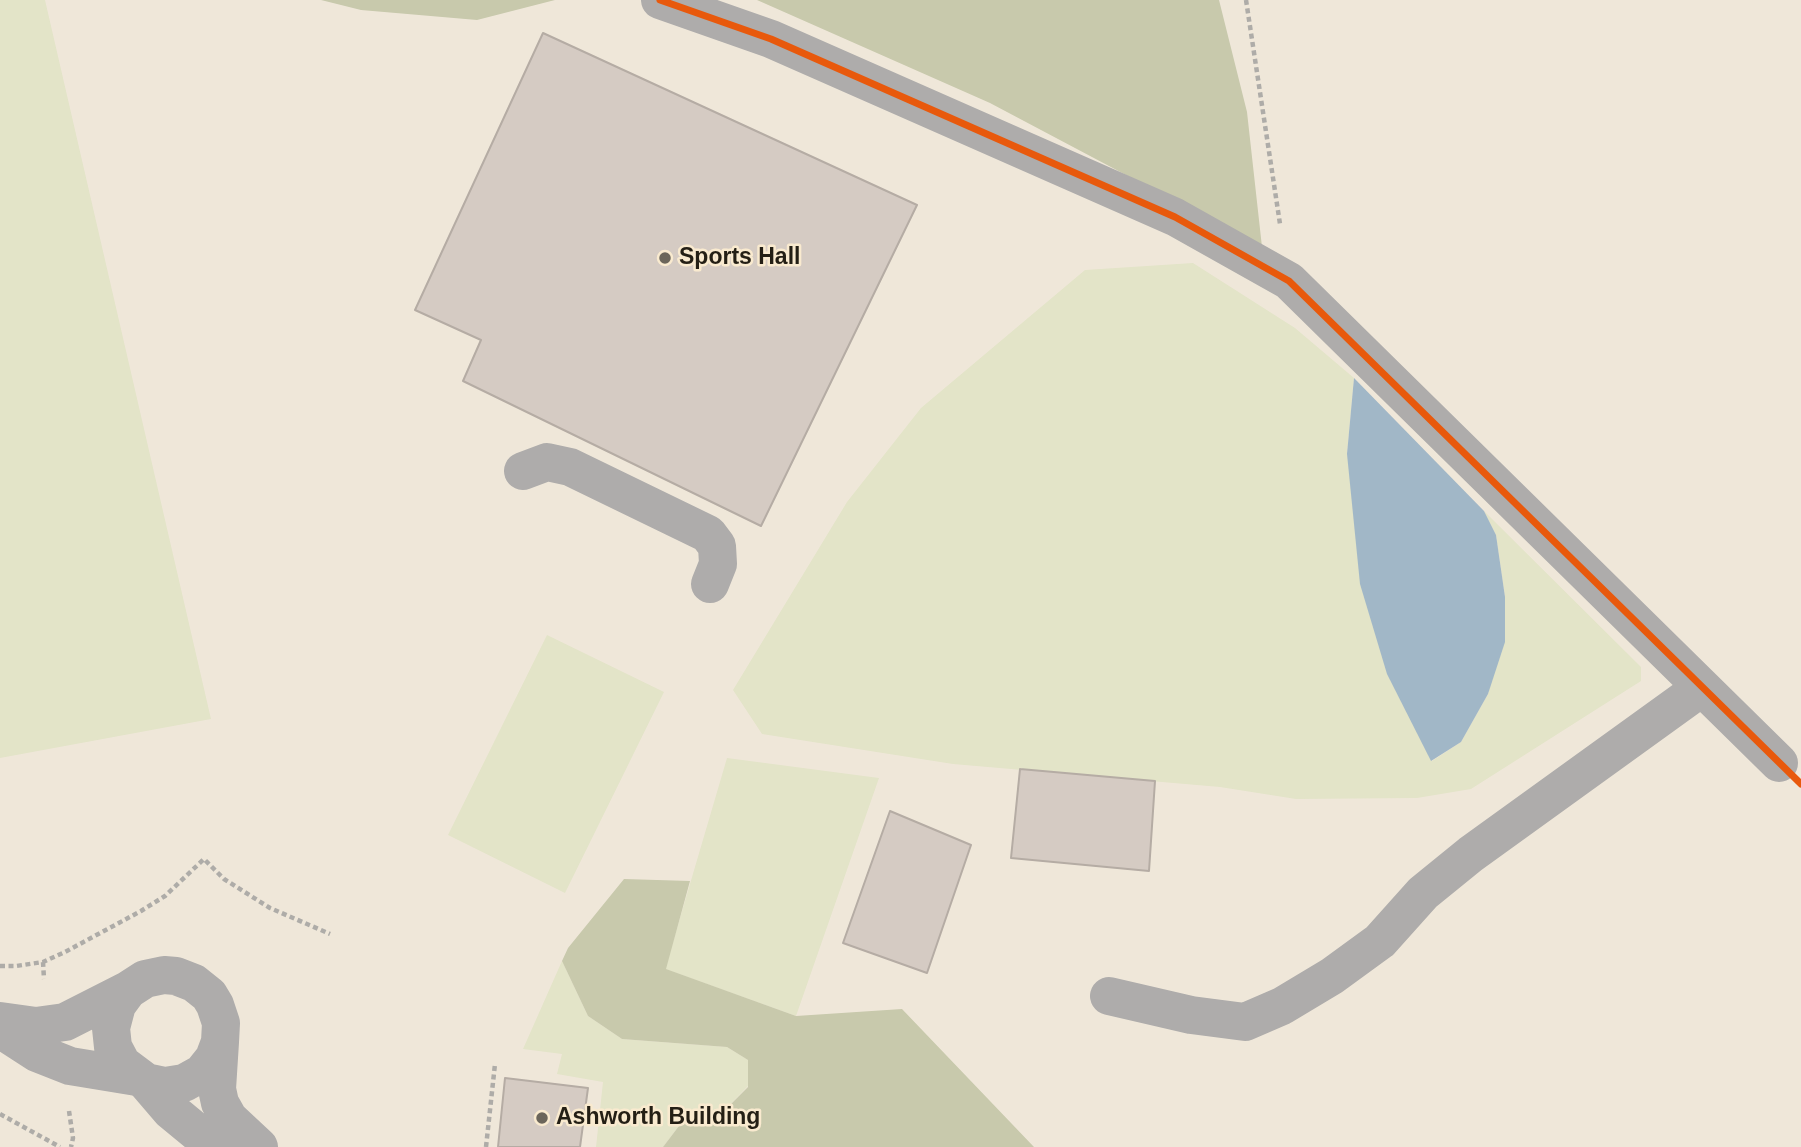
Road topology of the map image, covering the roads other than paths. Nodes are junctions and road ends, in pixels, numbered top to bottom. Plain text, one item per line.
1 (660, 0) edge
2 (523, 471) dead end
3 (710, 584) dead end
4 (1701, 688) junction
5 (1779, 763) dead end
6 (128, 990) junction
7 (1109, 996) dead end
8 (0, 1021) edge
9 (0, 1029) edge
10 (220, 1042) junction
11 (141, 1079) junction
12 (221, 1147) edge
13 (259, 1147) edge

1 - 4 lane
2 - 3 lane
4 - 5 lane
4 - 7 lane
6 - 8 lane
6 - 10 lane
6 - 11 lane
9 - 11 lane
10 - 11 lane
10 - 13 lane
11 - 12 lane

